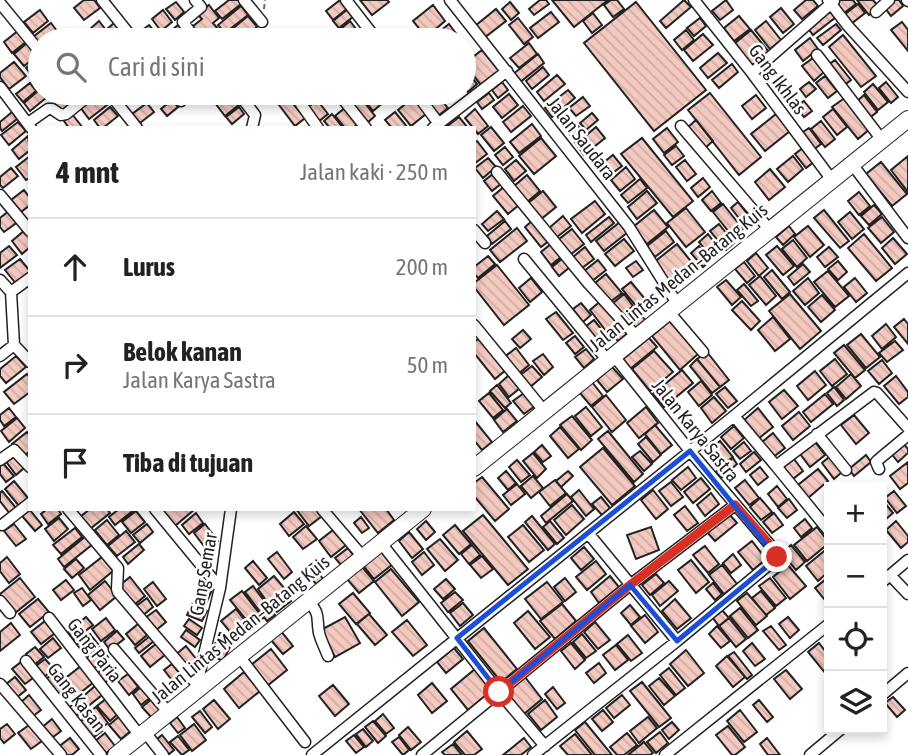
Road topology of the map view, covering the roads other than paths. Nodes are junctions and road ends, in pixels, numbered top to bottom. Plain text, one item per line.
1 (102, 0) edge
2 (195, 0) edge
3 (244, 0) edge
4 (346, 0) edge
5 (450, 0) edge
6 (694, 0) edge
7 (889, 0) edge
8 (831, 1) edge
9 (0, 3) edge
10 (876, 12) dead end
11 (262, 22) dead end
12 (124, 28) edge
13 (187, 28) edge
14 (367, 28) edge
15 (472, 28) edge
16 (476, 32) edge
17 (28, 37) edge
18 (817, 55) dead end
19 (507, 71) junction
20 (752, 73) junction
21 (0, 87) edge
22 (908, 92) edge
23 (476, 95) edge
24 (77, 105) edge
25 (119, 105) edge
26 (247, 105) edge
27 (302, 105) edge
28 (348, 105) edge
29 (423, 105) edge
30 (463, 105) edge
31 (908, 119) edge
32 (30, 125) edge
33 (681, 125) dead end
34 (136, 126) edge
35 (252, 126) edge
36 (317, 126) edge
37 (364, 126) edge
38 (436, 126) edge
39 (882, 140) junction
40 (852, 164) junction
41 (497, 172) dead end
42 (832, 180) junction
43 (0, 195) edge
44 (28, 229) edge
45 (770, 230) junction
46 (476, 232) edge
47 (908, 238) edge
48 (485, 243) dead end
49 (524, 258) dead end
50 (908, 273) edge
51 (28, 279) edge
52 (0, 280) edge
53 (11, 292) junction
54 (674, 308) junction
55 (476, 326) edge
56 (637, 337) junction
57 (14, 345) junction
58 (703, 352) dead end
59 (0, 356) edge
60 (611, 359) junction
61 (28, 360) edge
62 (545, 412) junction
63 (734, 416) junction
64 (907, 427) edge
65 (817, 435) junction
66 (690, 451) junction
67 (0, 460) edge
68 (28, 465) edge
69 (476, 466) edge
70 (776, 466) junction
71 (846, 470) dead end
72 (879, 470) dead end
73 (28, 505) edge
74 (735, 505) junction
75 (70, 511) edge
76 (157, 511) edge
77 (231, 511) edge
78 (324, 511) edge
79 (421, 511) edge
80 (2, 525) dead end
81 (824, 525) edge
82 (588, 533) junction
83 (381, 543) junction
84 (363, 557) junction
85 (908, 561) edge
86 (887, 577) edge
87 (887, 579) edge
88 (630, 585) junction
89 (220, 588) junction
90 (908, 594) edge
91 (0, 601) edge
92 (309, 601) junction
93 (10, 613) dead end
94 (49, 618) dead end
95 (824, 628) edge
96 (457, 638) junction
97 (677, 641) junction
98 (114, 649) dead end
99 (328, 656) dead end
100 (236, 658) junction
101 (26, 661) dead end
102 (908, 673) edge
103 (0, 684) edge
104 (201, 685) junction
105 (887, 691) edge
106 (499, 692) junction
107 (169, 713) junction
108 (142, 734) junction
109 (835, 734) edge
110 (305, 742) dead end
111 (544, 746) junction
112 (327, 750) edge
113 (61, 755) edge
114 (101, 755) edge
115 (116, 755) edge
116 (163, 755) edge
117 (312, 755) edge
118 (422, 755) edge
119 (533, 755) edge
120 (665, 755) edge
121 (810, 755) edge

1 - 12 street
2 - 13 street
3 - 11 street
4 - 14 street
5 - 15 street, Jalan Saudara
6 - 20 street, Gang Ikhlas
7 - 10 street
8 - 20 street
8 - 22 street
9 - 17 street
16 - 19 street, Jalan Saudara
18 - 39 street
19 - 23 street
19 - 54 street, Jalan Saudara
20 - 42 street, Gang Ikhlas
21 - 32 street
24 - 32 street
25 - 34 street
26 - 35 street
27 - 36 street
28 - 37 street
29 - 38 street
30 - 38 street
31 - 39 highway, Jalan Lintas Medan–Batang Kuis
33 - 45 street
39 - 40 highway, Jalan Lintas Medan–Batang Kuis
40 - 42 highway, Jalan Lintas Medan–Batang Kuis
40 - 47 street
41 - 56 street
42 - 45 highway, Jalan Lintas Medan–Batang Kuis
43 - 44 street
45 - 54 highway, Jalan Lintas Medan–Batang Kuis
46 - 48 street
49 - 60 street, Jalan Karya Sastra
50 - 63 street
51 - 53 street
52 - 53 street
53 - 57 street
54 - 56 highway, Jalan Lintas Medan–Batang Kuis
54 - 58 street, Jalan Saudara
55 - 62 street
56 - 60 highway, Jalan Lintas Medan–Batang Kuis
57 - 59 street
57 - 61 street
60 - 62 highway, Jalan Lintas Medan–Batang Kuis
60 - 66 street, Jalan Karya Sastra
62 - 69 highway, Jalan Lintas Medan–Batang Kuis
63 - 66 street
63 - 70 street
64 - 65 street
64 - 72 street
65 - 70 street
65 - 71 street
66 - 74 street, Jalan Karya Sastra
66 - 82 street
67 - 68 street
70 - 81 street
73 - 80 street
74 - 88 street
74 - 97 street, Jalan Karya Sastra
75 - 104 street
76 - 89 street
77 - 89 street, Gang Semar
78 - 84 street
79 - 83 highway, Jalan Lintas Medan–Batang Kuis
82 - 88 street
82 - 96 street
83 - 84 highway, Jalan Lintas Medan–Batang Kuis
83 - 96 street
84 - 92 highway, Jalan Lintas Medan–Batang Kuis
85 - 86 street
87 - 90 street
88 - 97 street
88 - 106 street
89 - 104 street, Gang Semar
91 - 93 street
92 - 99 street
92 - 100 highway, Jalan Lintas Medan–Batang Kuis
94 - 108 street, Gang Paria
95 - 120 street
96 - 106 street
96 - 112 street
97 - 111 street
98 - 107 street
100 - 104 highway, Jalan Lintas Medan–Batang Kuis
100 - 110 street
101 - 114 street, Gang Kasan
102 - 105 street
103 - 113 street
104 - 107 highway, Jalan Lintas Medan–Batang Kuis
106 - 111 street
106 - 118 street
107 - 108 highway, Jalan Lintas Medan–Batang Kuis
108 - 115 highway, Jalan Lintas Medan–Batang Kuis
108 - 116 street, Gang Paria
109 - 121 street
111 - 119 street
112 - 117 street

